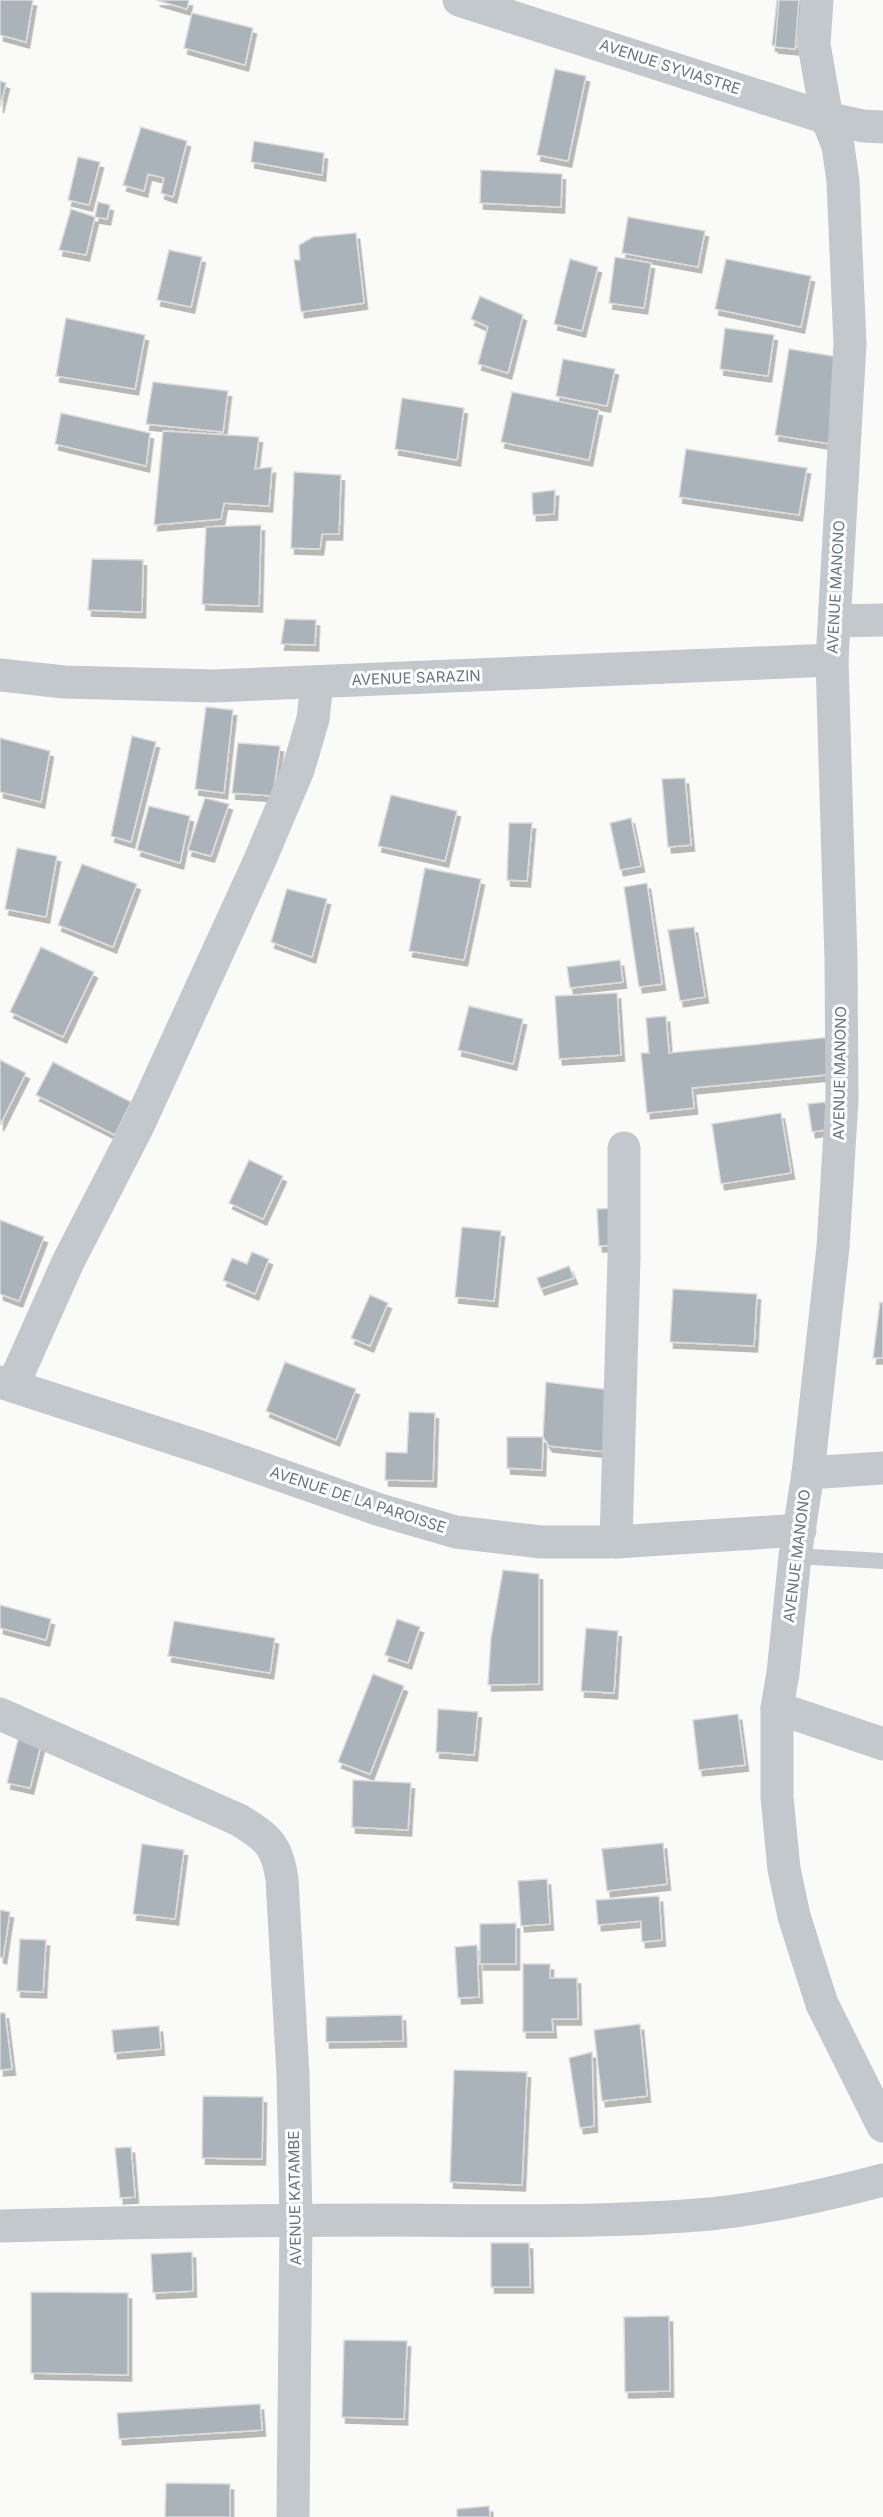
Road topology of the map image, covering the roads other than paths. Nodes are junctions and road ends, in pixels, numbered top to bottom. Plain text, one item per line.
1 (459, 0) edge
2 (817, 0) edge
3 (827, 118) junction
4 (883, 127) edge
5 (883, 620) edge
6 (835, 621) junction
7 (832, 660) junction
8 (0, 675) edge
9 (317, 682) junction
10 (624, 1148) dead end
11 (6, 1383) edge
12 (883, 1468) edge
13 (808, 1473) junction
14 (616, 1542) junction
15 (797, 1543) junction
16 (883, 1561) edge
17 (777, 1708) junction
18 (0, 1714) edge
19 (883, 1744) edge
20 (883, 2126) edge
21 (883, 2180) edge
22 (296, 2220) junction
23 (0, 2226) edge
24 (293, 2517) edge

1 - 3 street, AVENUE SYVIASTRE
2 - 3 street, AVENUE MANONO
3 - 4 street, AVENUE SYVIASTRE
3 - 6 street, AVENUE MANONO
5 - 6 street
6 - 7 street, AVENUE MANONO
7 - 9 street, AVENUE SARAZIN
7 - 13 street, AVENUE MANONO
8 - 9 street, AVENUE SARAZIN
9 - 11 street
10 - 14 street
11 - 14 street, AVENUE DE LA PAROISSE
12 - 13 street
13 - 15 street, AVENUE MANONO
14 - 15 street, AVENUE DE LA PAROISSE
15 - 16 lane
15 - 17 street, AVENUE MANONO
17 - 19 street
17 - 20 street, AVENUE MANONO
18 - 22 street, AVENUE KATAMBE
21 - 22 street
22 - 23 street
22 - 24 street, AVENUE KATAMBE

